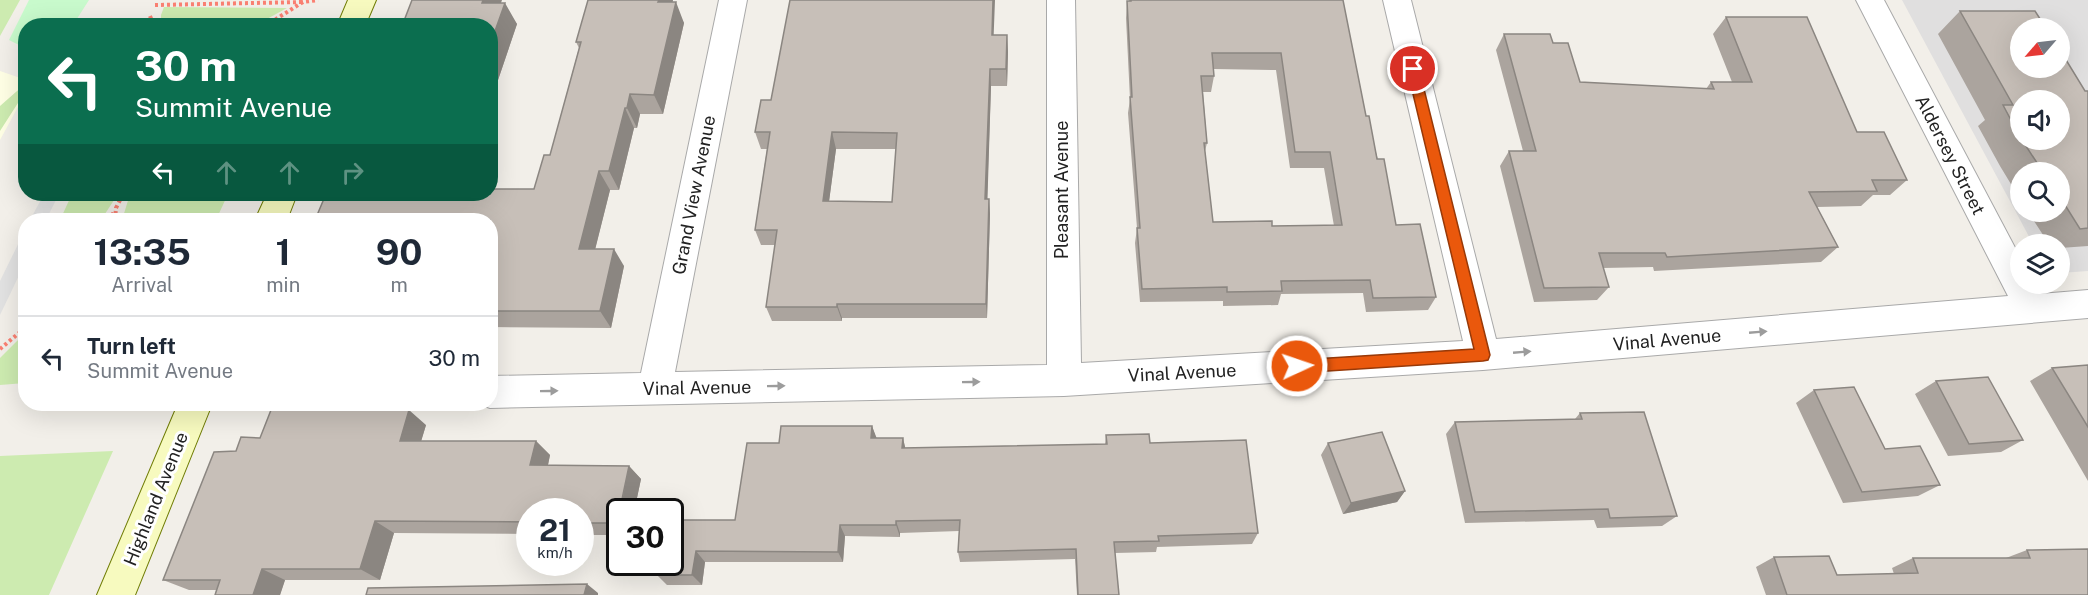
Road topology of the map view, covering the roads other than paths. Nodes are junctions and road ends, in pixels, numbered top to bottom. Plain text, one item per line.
1 (362, 0) edge
2 (733, 0) edge
3 (1061, 0) edge
4 (1397, 0) edge
5 (1870, 0) edge
6 (354, 18) edge
7 (2088, 304) edge
8 (2031, 309) junction
9 (1483, 355) junction
10 (1064, 380) junction
11 (655, 389) junction
12 (498, 392) edge
13 (192, 411) edge
14 (116, 595) edge

1 - 6 main road
2 - 11 street, Grand View Avenue
3 - 10 street, Pleasant Avenue
4 - 9 street
5 - 8 street, Aldersey Street
7 - 8 street, Vinal Avenue
9 -> 8 street, Vinal Avenue
9 - 10 street, Vinal Avenue
11 -> 10 street, Vinal Avenue
12 -> 11 street, Vinal Avenue
13 - 14 main road, Highland Avenue

